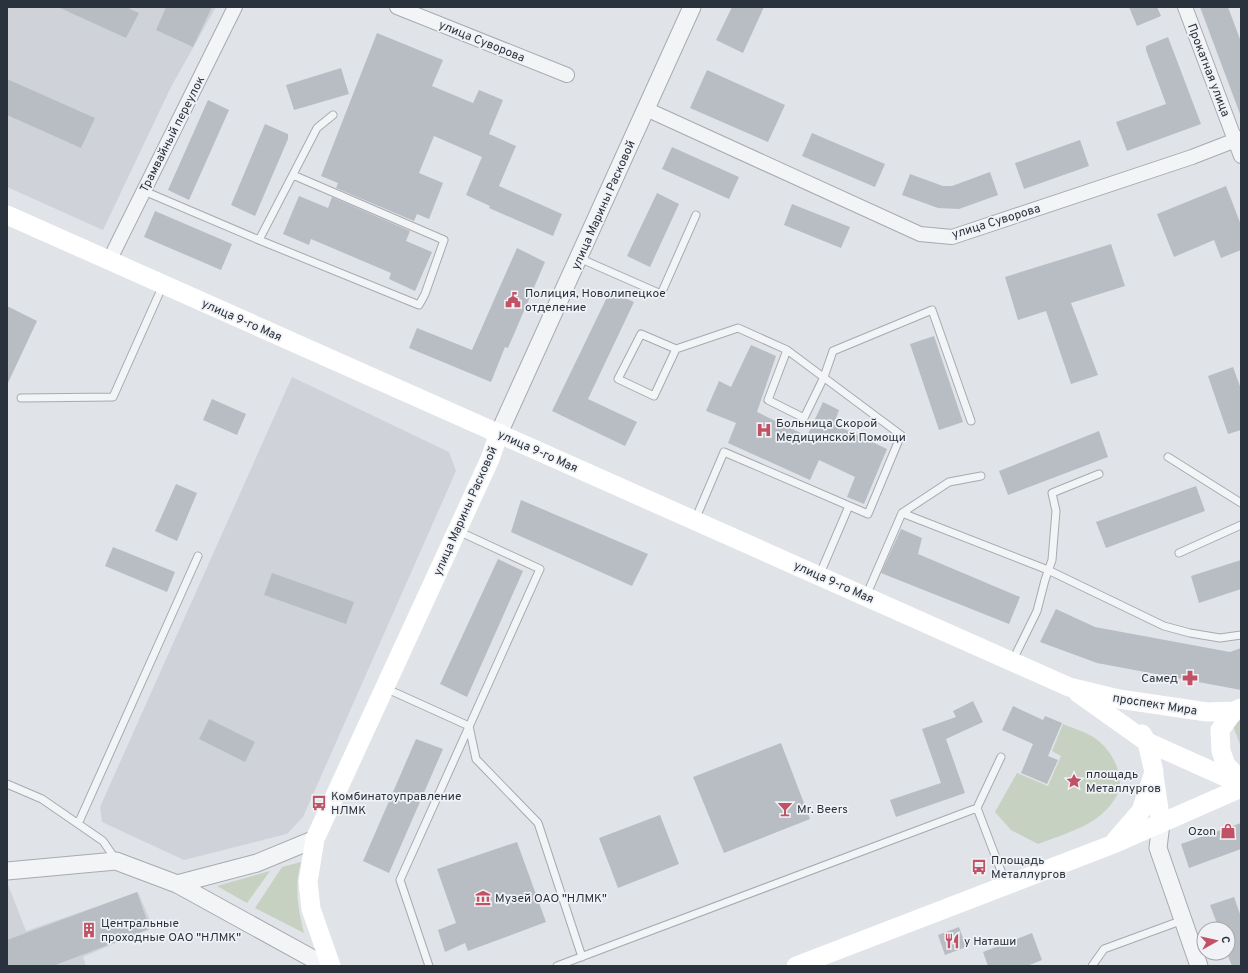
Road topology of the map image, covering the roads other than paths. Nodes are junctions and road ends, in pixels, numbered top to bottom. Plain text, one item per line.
1 (235, 7) edge
2 (397, 7) edge
3 (692, 7) edge
4 (1185, 7) edge
5 (567, 75) dead end
6 (646, 109) junction
7 (333, 115) dead end
8 (1238, 139) edge
9 (1241, 156) edge
10 (292, 175) junction
11 (144, 191) junction
12 (7, 215) edge
13 (696, 215) dead end
14 (259, 240) junction
15 (579, 258) junction
16 (108, 261) junction
17 (163, 285) junction
18 (676, 349) junction
19 (787, 350) junction
20 (824, 377) junction
21 (21, 398) dead end
22 (971, 421) dead end
23 (500, 434) junction
24 (1168, 457) dead end
25 (1099, 474) dead end
26 (981, 476) dead end
27 (1241, 503) edge
28 (849, 506) junction
29 (902, 513) junction
30 (694, 520) junction
31 (1241, 525) edge
32 (456, 531) junction
33 (1179, 553) dead end
34 (198, 556) dead end
35 (1048, 570) junction
36 (819, 576) junction
37 (866, 596) junction
38 (1241, 635) edge
39 (1012, 662) junction
40 (1069, 687) junction
41 (384, 688) junction
42 (1119, 699) junction
43 (1237, 710) edge
44 (469, 726) junction
45 (1147, 742) junction
46 (1001, 757) dead end
47 (1154, 772) junction
48 (1241, 780) edge
49 (7, 784) edge
50 (1241, 784) edge
51 (1241, 788) edge
52 (977, 808) junction
53 (1161, 823) junction
54 (78, 824) junction
55 (315, 839) junction
56 (1111, 845) junction
57 (116, 861) junction
58 (7, 871) edge
59 (176, 884) junction
60 (1006, 884) junction
61 (1183, 920) junction
62 (582, 957) junction
63 (326, 966) edge
64 (331, 966) edge
65 (429, 966) edge
66 (557, 966) edge
67 (796, 966) edge
68 (1092, 966) edge
69 (1199, 966) edge

1 - 11 street, Трамвайный переулок
2 - 5 street, улица Суворова
3 - 6 street, улица Марины Расковой
4 - 8 street, Прокатная улица
6 - 8 street, улица Суворова
6 - 15 street, улица Марины Расковой
7 - 10 lane
8 - 9 street, Прокатная улица
10 - 14 lane
10 - 14 lane
11 - 14 lane
11 - 16 street, Трамвайный переулок
12 - 16 main road, улица 9-го Мая
13 - 15 lane
15 - 23 street, улица Марины Расковой
16 - 17 main road, улица 9-го Мая
17 - 21 lane
17 - 23 main road, улица 9-го Мая
18 - 18 lane
18 - 19 lane
19 - 20 lane
19 - 20 lane
20 - 22 lane
20 - 28 lane
23 - 30 main road, улица 9-го Мая
23 - 32 main road, улица Марины Расковой
24 - 27 lane
25 - 35 lane
26 - 29 lane
28 - 30 lane
28 - 36 lane
29 - 35 lane
29 - 37 lane
30 - 36 main road, улица 9-го Мая
31 - 33 lane
32 - 41 main road, улица Марины Расковой
32 - 44 lane
34 - 54 lane
35 - 38 lane
35 - 39 lane
36 - 37 main road, улица 9-го Мая
37 - 39 main road, улица 9-го Мая
39 - 40 main road, улица 9-го Мая
40 - 42 main road, проспект Мира
40 - 45 main road
41 - 44 lane
41 - 55 main road, улица Марины Расковой
42 - 43 main road, проспект Мира
42 - 45 main road
43 - 48 main road
44 - 62 lane
44 - 65 lane
45 - 47 main road
45 - 50 main road
46 - 52 lane
47 - 53 main road
47 - 56 main road
49 - 54 lane
51 - 53 main road
52 - 60 lane
52 - 62 lane
53 - 56 main road
53 - 61 street
54 - 57 lane
55 - 59 street
55 - 64 main road
56 - 60 main road
57 - 58 street
57 - 59 street
59 - 63 street
60 - 67 main road
61 - 68 lane
61 - 69 street
62 - 66 lane

